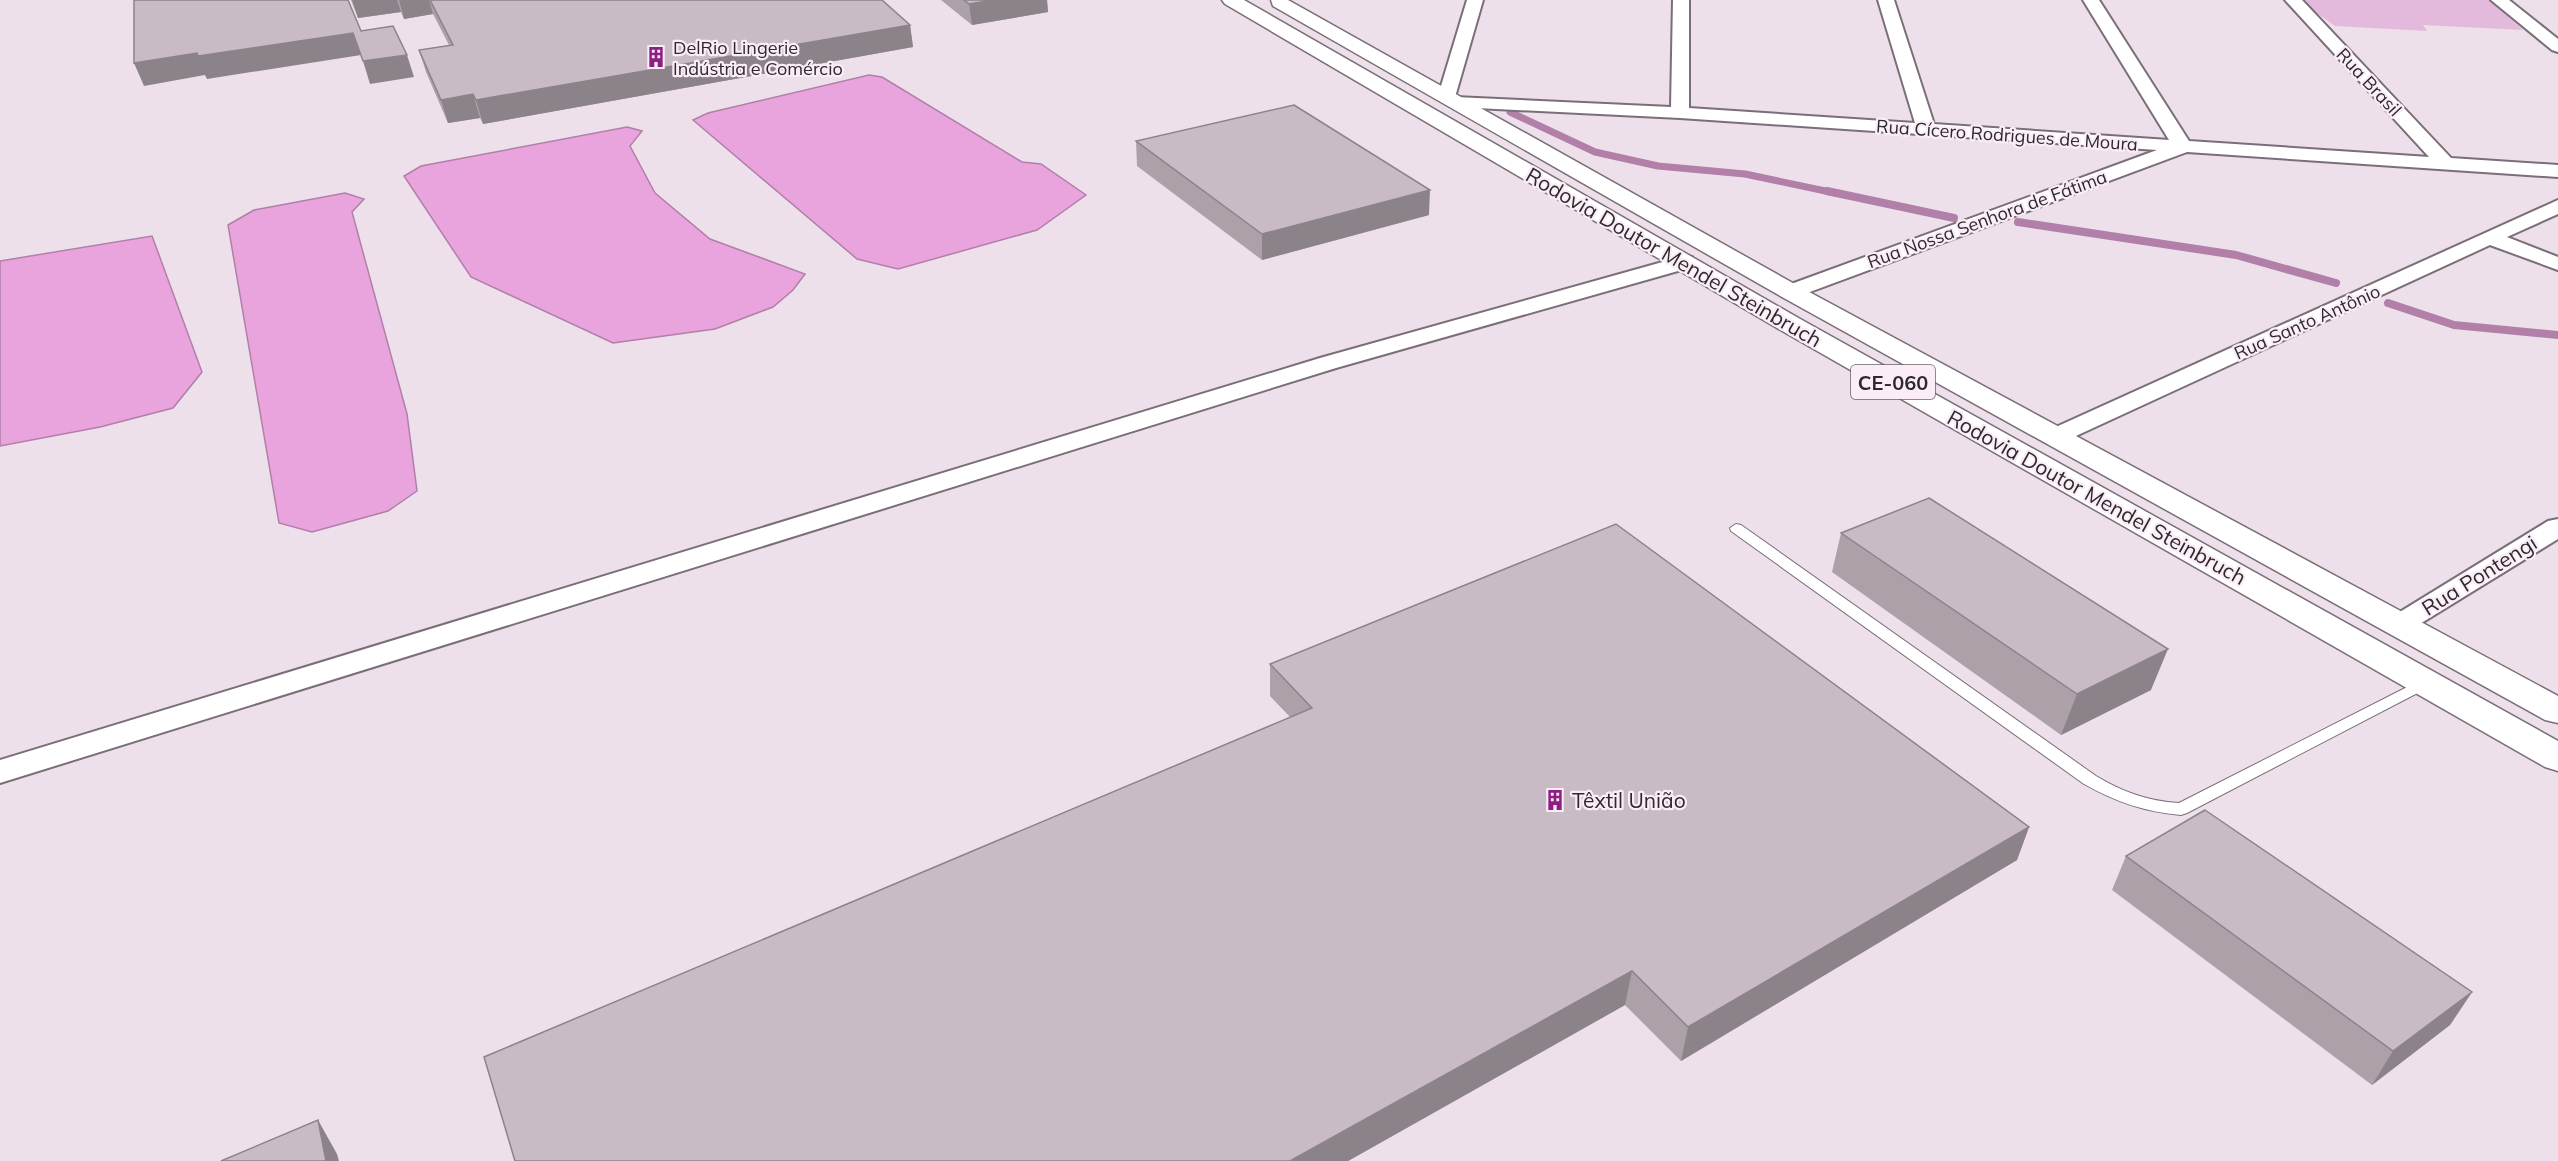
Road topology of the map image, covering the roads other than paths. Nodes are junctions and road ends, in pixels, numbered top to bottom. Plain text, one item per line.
1 (1231, 0) edge
2 (1276, 0) edge
3 (1474, 0) edge
4 (1681, 0) edge
5 (1886, 0) edge
6 (2091, 0) edge
7 (2293, 0) edge
8 (2499, 0) edge
9 (2558, 47) edge
10 (1451, 99) junction
11 (1680, 113) junction
12 (1928, 130) junction
13 (2183, 147) junction
14 (2445, 163) junction
15 (2558, 171) edge
16 (2558, 206) edge
17 (2490, 238) junction
18 (1684, 262) junction
19 (2558, 264) edge
20 (1791, 292) junction
21 (2056, 436) junction
22 (2558, 527) edge
23 (1736, 528) dead end
24 (2400, 624) junction
25 (2426, 683) junction
26 (2558, 711) edge
27 (2558, 758) edge
28 (0, 772) edge

1 - 18 highway, Rodovia Doutor Mendel Steinbruch / CE-060
2 - 10 highway, Rodovia Doutor Mendel Steinbruch / CE-060
3 - 10 street
4 - 11 street
5 - 12 street
6 - 13 street
7 - 14 street, Rua Brasil
8 - 9 street
10 - 11 street, Rua Cícero Rodrigues de Moura
10 - 20 highway, Rodovia Doutor Mendel Steinbruch / CE-060
11 - 12 street, Rua Cícero Rodrigues de Moura
12 - 13 street, Rua Cícero Rodrigues de Moura
13 - 14 street, Rua Cícero Rodrigues de Moura
13 - 20 street, Rua Nossa Senhora de Fátima
14 - 15 street, Rua Cícero Rodrigues de Moura
16 - 17 street, Rua Santo Antônio
17 - 19 street
17 - 21 street, Rua Santo Antônio
18 - 25 highway, Rodovia Doutor Mendel Steinbruch / CE-060
18 - 28 street
20 - 21 highway, Rodovia Doutor Mendel Steinbruch / CE-060
21 - 24 highway, Rodovia Doutor Mendel Steinbruch / CE-060
22 - 24 street, Rua Pontengi
23 - 25 lane
24 - 26 highway, Rodovia Doutor Mendel Steinbruch / CE-060
25 - 27 highway, Rodovia Doutor Mendel Steinbruch / CE-060

